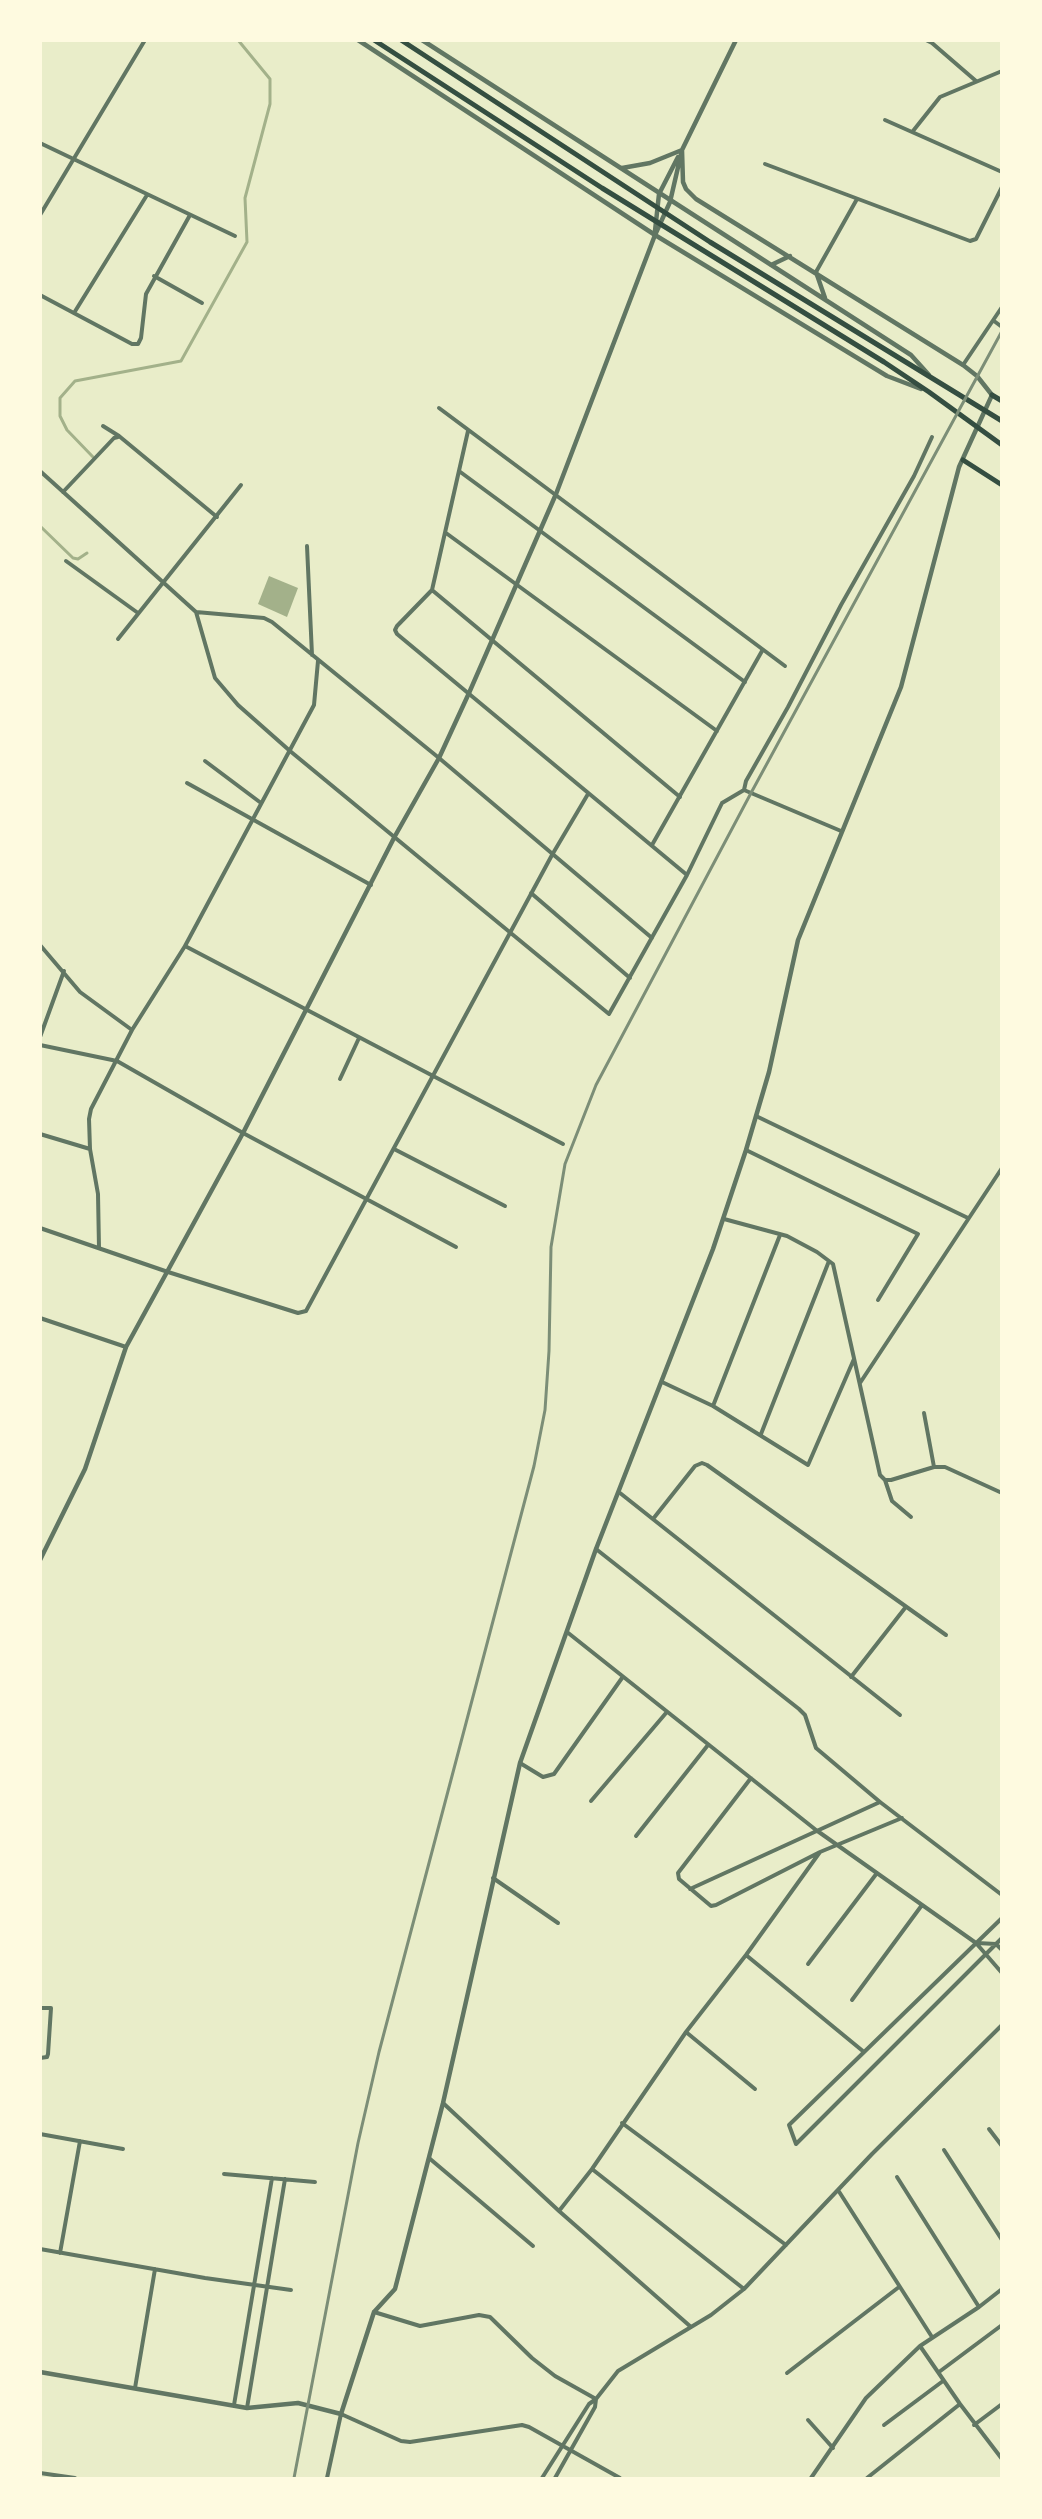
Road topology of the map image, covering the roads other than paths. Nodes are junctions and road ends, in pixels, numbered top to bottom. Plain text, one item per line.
1 (358, 40) edge
2 (374, 40) edge
3 (401, 40) edge
4 (422, 40) edge
5 (736, 40) edge
6 (926, 40) edge
7 (143, 41) edge
8 (1002, 71) edge
9 (976, 81) junction
10 (885, 120) dead end
11 (912, 131) junction
12 (40, 143) edge
13 (682, 150) junction
14 (74, 160) junction
15 (765, 164) dead end
16 (621, 168) junction
17 (1002, 172) edge
18 (1002, 187) edge
19 (659, 194) junction
20 (147, 195) junction
21 (857, 199) junction
22 (670, 202) junction
23 (40, 215) edge
24 (190, 215) junction
25 (655, 235) junction
26 (235, 236) dead end
27 (790, 256) junction
28 (771, 265) junction
29 (816, 272) junction
30 (154, 276) junction
31 (40, 295) edge
32 (825, 300) junction
33 (202, 303) dead end
34 (1002, 307) edge
35 (74, 313) junction
36 (994, 321) junction
37 (1002, 327) edge
38 (963, 365) junction
39 (934, 381) junction
40 (929, 392) junction
41 (992, 394) junction
42 (1002, 401) edge
43 (439, 408) dead end
44 (1002, 421) edge
45 (102, 426) dead end
46 (468, 430) junction
47 (119, 436) junction
48 (932, 437) dead end
49 (1002, 445) edge
50 (963, 460) junction
51 (40, 471) edge
52 (459, 471) junction
53 (241, 485) dead end
54 (1002, 485) edge
55 (63, 492) junction
56 (556, 494) junction
57 (217, 517) junction
58 (540, 530) junction
59 (446, 533) junction
60 (307, 546) dead end
61 (66, 561) dead end
62 (163, 582) junction
63 (517, 585) junction
64 (432, 590) junction
65 (196, 612) junction
66 (138, 613) junction
67 (118, 639) dead end
68 (492, 639) junction
69 (762, 651) junction
70 (312, 655) junction
71 (318, 661) junction
72 (784, 666) dead end
73 (745, 682) junction
74 (469, 693) junction
75 (717, 731) junction
76 (290, 751) junction
77 (439, 758) junction
78 (205, 760) dead end
79 (187, 783) dead end
80 (744, 790) junction
81 (588, 794) junction
82 (680, 797) junction
83 (261, 803) junction
84 (253, 819) junction
85 (841, 831) junction
86 (395, 836) junction
87 (652, 845) junction
88 (552, 855) junction
89 (687, 875) junction
90 (371, 885) junction
91 (531, 893) junction
92 (510, 932) junction
93 (652, 939) junction
94 (40, 945) edge
95 (185, 946) junction
96 (40, 952) edge
97 (48, 954) junction
98 (64, 971) junction
99 (630, 978) junction
100 (308, 1010) junction
101 (132, 1030) junction
102 (40, 1037) edge
103 (359, 1038) junction
104 (40, 1045) edge
105 (117, 1061) junction
106 (432, 1077) junction
107 (340, 1079) dead end
108 (756, 1116) junction
109 (243, 1133) junction
110 (40, 1134) edge
111 (563, 1144) dead end
112 (90, 1149) junction
113 (394, 1149) junction
114 (746, 1150) junction
115 (1002, 1168) edge
116 (366, 1200) junction
117 (505, 1206) dead end
118 (968, 1218) junction
119 (724, 1219) junction
120 (40, 1228) edge
121 (780, 1234) junction
122 (456, 1247) dead end
123 (99, 1248) junction
124 (829, 1261) junction
125 (168, 1272) junction
126 (878, 1300) dead end
127 (40, 1318) edge
128 (126, 1347) junction
129 (855, 1357) junction
130 (662, 1382) junction
131 (860, 1383) junction
132 (713, 1406) junction
133 (924, 1413) dead end
134 (761, 1434) junction
135 (934, 1467) junction
136 (885, 1479) junction
137 (620, 1493) junction
138 (1002, 1493) edge
139 (911, 1517) dead end
140 (653, 1519) junction
141 (596, 1549) junction
142 (40, 1560) edge
143 (905, 1608) junction
144 (567, 1632) junction
145 (946, 1635) dead end
146 (851, 1677) junction
147 (622, 1678) junction
148 (666, 1713) junction
149 (900, 1715) dead end
150 (708, 1744) junction
151 (520, 1763) junction
152 (751, 1778) junction
153 (591, 1801) dead end
154 (880, 1802) junction
155 (903, 1818) junction
156 (816, 1830) junction
157 (636, 1836) dead end
158 (837, 1845) junction
159 (820, 1852) junction
160 (877, 1873) junction
161 (493, 1877) junction
162 (690, 1889) junction
163 (1002, 1895) edge
164 (922, 1905) junction
165 (1002, 1918) edge
166 (558, 1923) dead end
167 (1002, 1938) edge
168 (976, 1943) junction
169 (996, 1944) junction
170 (1002, 1950) edge
171 (746, 1955) junction
172 (985, 1955) junction
173 (808, 1964) dead end
174 (1002, 1973) edge
175 (852, 2000) dead end
176 (40, 2008) edge
177 (1002, 2025) edge
178 (686, 2032) junction
179 (864, 2052) junction
180 (40, 2058) edge
181 (755, 2089) dead end
182 (443, 2103) junction
183 (622, 2123) junction
184 (989, 2129) dead end
185 (40, 2134) edge
186 (80, 2141) junction
187 (1002, 2146) edge
188 (123, 2149) dead end
189 (944, 2150) dead end
190 (429, 2158) junction
191 (592, 2169) junction
192 (224, 2174) dead end
193 (897, 2177) dead end
194 (272, 2178) junction
195 (285, 2179) junction
196 (315, 2182) dead end
197 (838, 2190) junction
198 (559, 2211) junction
199 (1002, 2240) edge
200 (786, 2245) junction
201 (533, 2246) dead end
202 (40, 2249) edge
203 (60, 2253) junction
204 (155, 2269) junction
205 (255, 2284) junction
206 (268, 2287) junction
207 (899, 2287) junction
208 (744, 2289) junction
209 (1002, 2289) edge
210 (291, 2290) dead end
211 (979, 2307) junction
212 (374, 2312) junction
213 (1002, 2325) edge
214 (691, 2327) junction
215 (932, 2337) junction
216 (920, 2346) junction
217 (40, 2372) edge
218 (939, 2372) junction
219 (787, 2373) dead end
220 (943, 2381) junction
221 (135, 2388) junction
222 (596, 2399) junction
223 (960, 2404) junction
224 (1002, 2404) edge
225 (234, 2406) junction
226 (247, 2408) junction
227 (341, 2414) junction
228 (808, 2420) dead end
229 (884, 2425) dead end
230 (974, 2425) junction
231 (562, 2446) junction
232 (833, 2448) junction
233 (572, 2452) junction
234 (1002, 2458) edge
235 (40, 2473) edge
236 (51, 2476) edge
237 (75, 2478) edge
238 (327, 2478) edge
239 (542, 2478) edge
240 (555, 2478) edge
241 (620, 2478) edge
242 (811, 2478) edge
243 (867, 2478) edge

1 - 25 street
2 - 40 main road
3 - 39 main road
4 - 16 street
5 - 13 street
6 - 9 street
7 - 14 street
8 - 9 street
9 - 11 street
10 - 11 street
11 - 17 street
12 - 14 street
13 - 16 street
13 - 19 street
13 - 22 street
13 - 27 street
14 - 20 street
14 - 23 street
15 - 21 street
16 - 19 street
18 - 21 street
19 - 22 street
19 - 25 street
20 - 24 street
20 - 35 street
21 - 29 street
22 - 25 street
22 - 28 street
24 - 26 street
24 - 30 street
25 - 40 street
25 - 56 street
27 - 28 street
27 - 29 street
28 - 32 street
29 - 32 street
29 - 38 street
30 - 33 street
30 - 35 street
31 - 35 street
32 - 39 street
34 - 36 street
36 - 37 street
36 - 38 street
38 - 41 street
39 - 44 main road
40 - 49 main road
41 - 42 main road
41 - 50 street
43 - 46 street
45 - 47 street
46 - 52 street
46 - 56 street
47 - 55 street
47 - 57 street
48 - 80 street
50 - 54 main road
50 - 85 street
51 - 55 street
52 - 58 street
52 - 59 street
53 - 57 street
55 - 62 street
56 - 58 street
56 - 69 street
57 - 62 street
58 - 63 street
58 - 73 street
59 - 63 street
59 - 64 street
60 - 70 street
61 - 66 street
62 - 65 street
62 - 66 street
63 - 68 street
63 - 75 street
64 - 68 street
64 - 74 street
65 - 70 street
65 - 76 street
66 - 67 street
68 - 74 street
68 - 82 street
69 - 72 street
69 - 73 street
70 - 71 street
71 - 76 street
71 - 77 street
73 - 75 street
74 - 77 street
74 - 81 street
75 - 82 street
76 - 83 street
76 - 86 street
77 - 86 street
77 - 88 street
78 - 83 street
79 - 84 street
80 - 85 street
80 - 89 street
81 - 87 street
81 - 88 street
82 - 87 street
83 - 84 street
84 - 90 street
84 - 95 street
85 - 108 street
86 - 90 street
86 - 92 street
87 - 89 street
88 - 91 street
88 - 93 street
89 - 93 street
90 - 100 street
91 - 92 street
91 - 99 street
92 - 99 street
92 - 106 street
93 - 99 street
94 - 97 street
95 - 100 street
95 - 101 street
96 - 97 street
97 - 98 street
98 - 101 street
98 - 102 street
100 - 103 street
100 - 109 street
101 - 105 street
103 - 106 street
103 - 107 street
104 - 105 street
105 - 109 street
105 - 112 street
106 - 111 street
106 - 113 street
108 - 114 street
108 - 118 street
109 - 116 street
109 - 125 street
110 - 112 street
112 - 123 street
113 - 116 street
113 - 117 street
114 - 119 street
114 - 126 street
115 - 118 street
116 - 122 street
116 - 125 street
118 - 131 street
119 - 121 street
119 - 130 street
120 - 123 street
121 - 124 street
121 - 132 street
123 - 125 street
124 - 129 street
124 - 134 street
125 - 128 street
127 - 128 street
128 - 142 street
129 - 131 street
129 - 134 street
130 - 132 street
130 - 137 street
131 - 136 street
132 - 134 street
133 - 135 street
135 - 136 street
135 - 138 street
136 - 139 street
137 - 140 street
137 - 141 street
140 - 143 street
140 - 146 street
141 - 144 street
141 - 154 street
143 - 145 street
143 - 146 street
144 - 147 street
144 - 151 street
146 - 149 street
147 - 148 street
147 - 151 street
148 - 150 street
148 - 153 street
150 - 152 street
150 - 157 street
151 - 161 street
152 - 156 street
152 - 162 street
154 - 155 street
154 - 156 street
155 - 158 street
155 - 163 street
156 - 158 street
156 - 162 street
158 - 159 street
158 - 160 street
159 - 162 street
159 - 171 street
160 - 164 street
160 - 173 street
161 - 166 street
161 - 182 street
164 - 168 street
164 - 175 street
165 - 168 street
167 - 169 street
168 - 169 street
168 - 172 street
168 - 179 street
169 - 170 street
169 - 172 street
171 - 178 street
171 - 179 street
172 - 174 street
172 - 179 street
176 - 180 street
177 - 197 street
178 - 181 street
178 - 183 street
182 - 190 street
182 - 198 street
183 - 191 street
183 - 200 street
184 - 187 street
185 - 186 street
186 - 188 street
186 - 203 street
189 - 199 street
190 - 201 street
190 - 212 street
191 - 198 street
191 - 208 street
192 - 194 street
193 - 211 street
194 - 195 street
194 - 205 street
195 - 196 street
195 - 206 street
197 - 200 street
197 - 207 street
198 - 214 street
200 - 208 street
202 - 203 street
203 - 204 street
204 - 205 street
204 - 221 street
205 - 206 street
205 - 225 street
206 - 210 street
206 - 226 street
207 - 215 street
207 - 219 street
208 - 214 street
209 - 211 street
211 - 215 street
212 - 222 street
212 - 227 street
213 - 218 street
214 - 222 street
215 - 216 street
216 - 218 street
216 - 232 street
217 - 221 street
218 - 220 street
220 - 223 street
220 - 229 street
221 - 225 street
222 - 231 street
222 - 233 street
223 - 230 street
223 - 243 street
224 - 230 street
225 - 226 street
226 - 227 street
227 - 231 street
227 - 238 street
228 - 232 street
230 - 234 street
231 - 233 street
231 - 239 street
232 - 242 street
233 - 240 street
233 - 241 street
235 - 236 street
236 - 237 street

